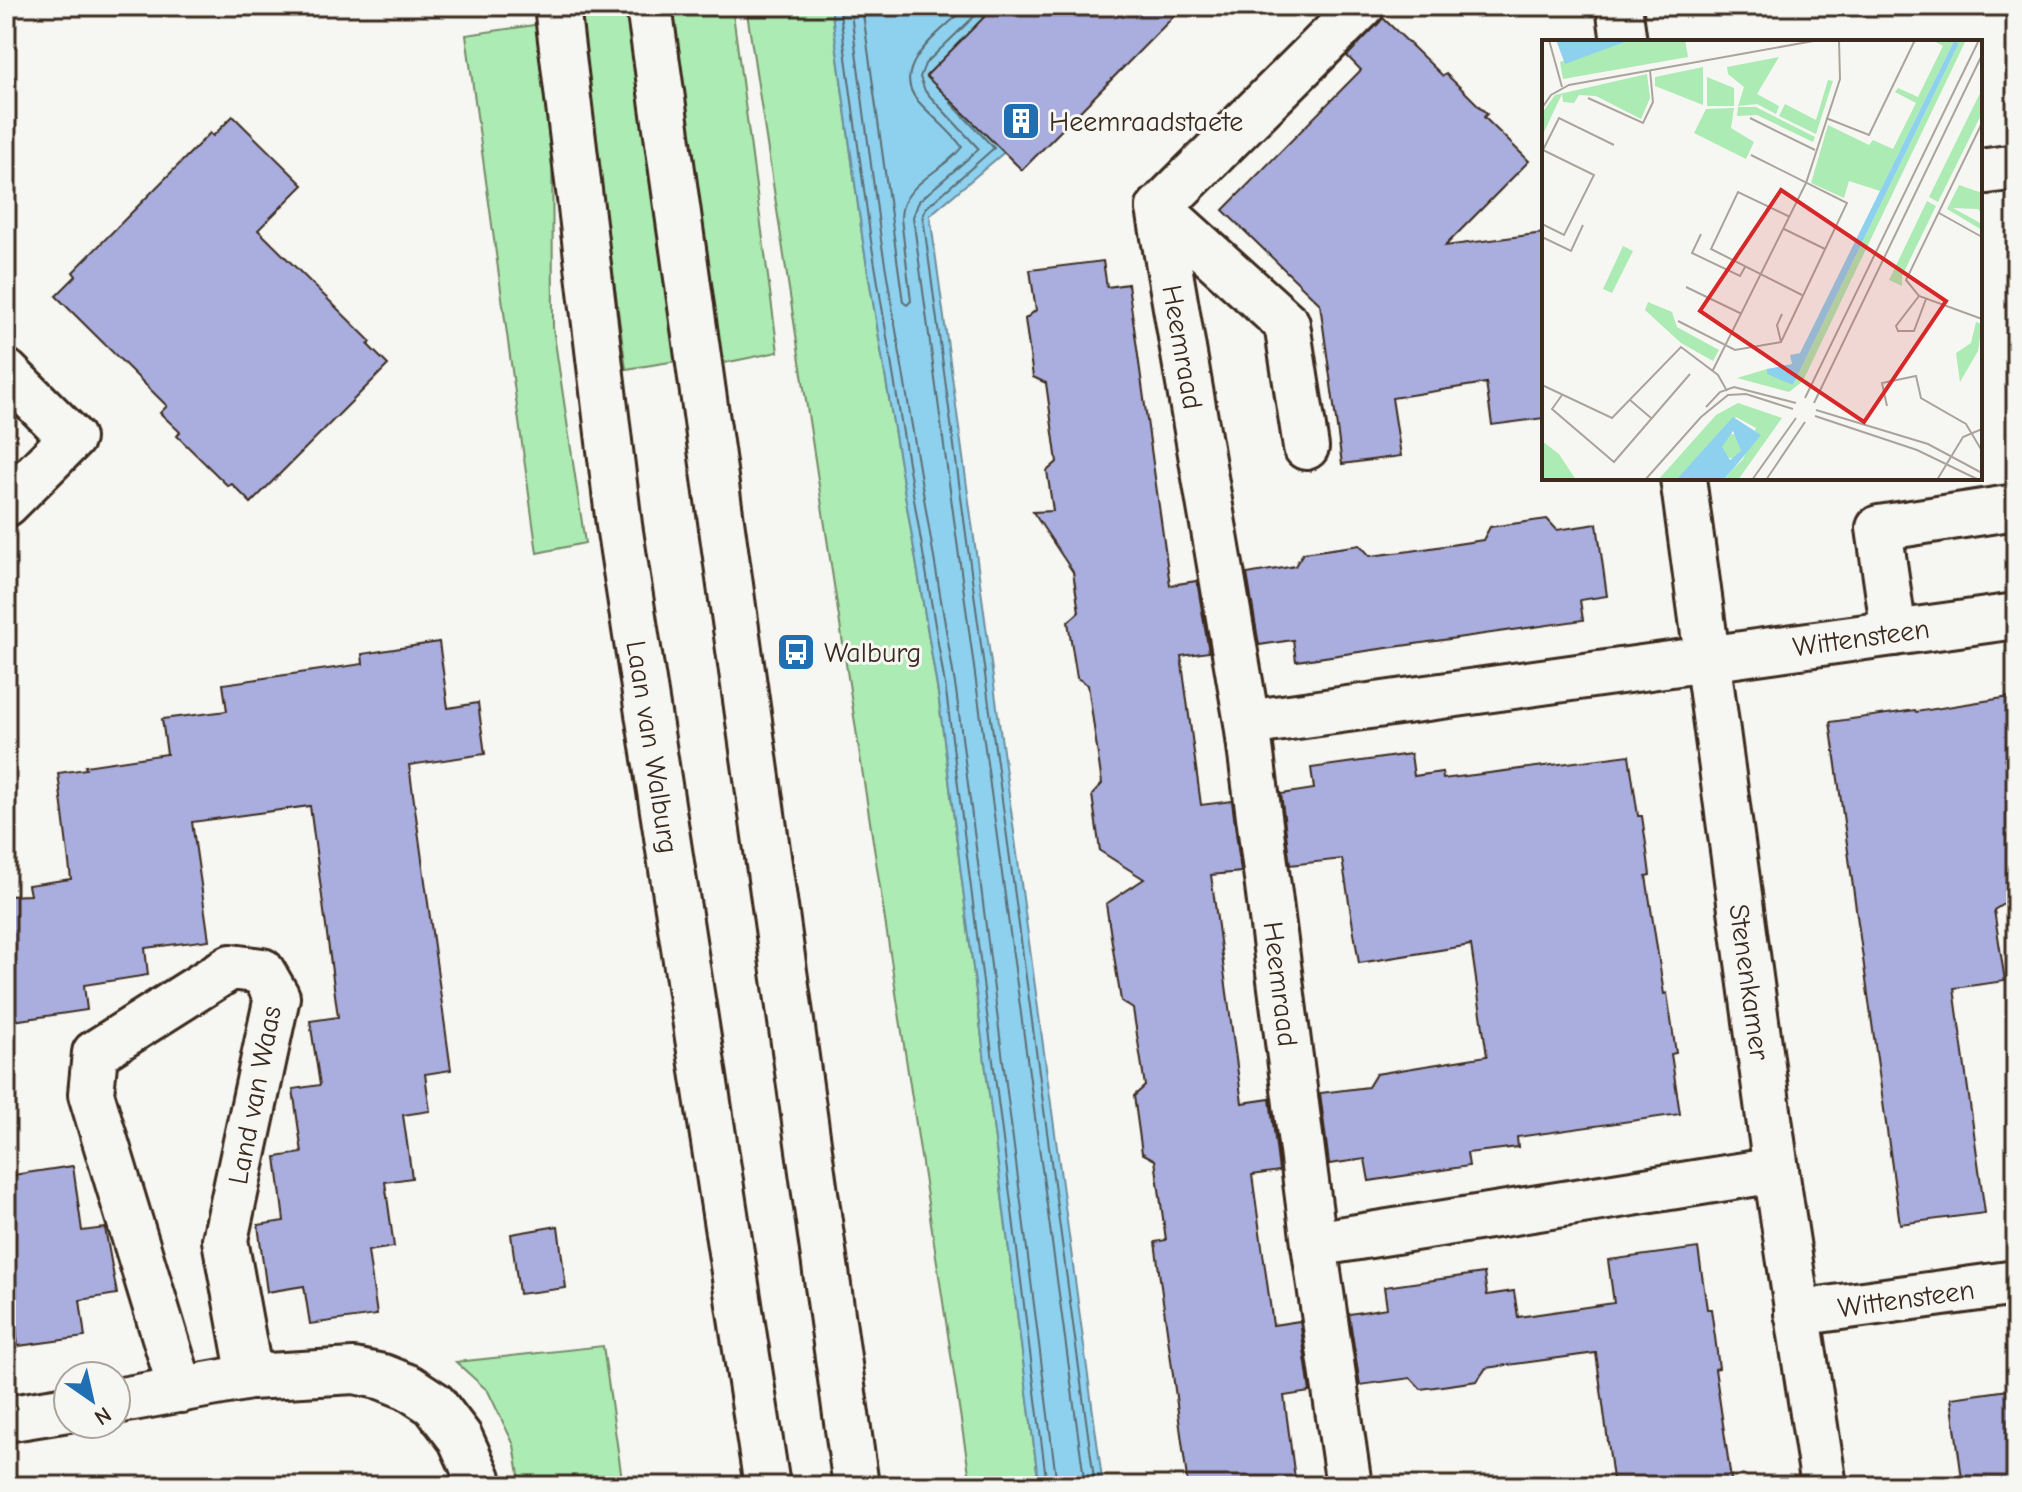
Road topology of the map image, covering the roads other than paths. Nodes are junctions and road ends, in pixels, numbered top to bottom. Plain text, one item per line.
1 (557, 6) edge
2 (649, 6) edge
3 (1362, 6) edge
4 (1619, 6) edge
5 (1624, 40) edge
6 (2016, 167) edge
7 (1982, 172) edge
8 (1159, 208) junction
9 (6, 372) edge
10 (1306, 447) dead end
11 (1683, 480) edge
12 (6, 504) edge
13 (2016, 507) edge
14 (2016, 616) edge
15 (1894, 633) junction
16 (1706, 658) junction
17 (1247, 723) junction
18 (1776, 1170) junction
19 (1314, 1244) junction
20 (2016, 1283) edge
21 (1797, 1313) junction
22 (250, 1377) junction
23 (181, 1390) junction
24 (132, 1398) edge
25 (52, 1412) edge
26 (6, 1419) edge
27 (479, 1486) edge
28 (767, 1486) edge
29 (856, 1486) edge
30 (1349, 1486) edge
31 (1824, 1486) edge

1 - 28 street, Laan van Walburg
2 - 29 street
3 - 8 street
4 - 5 street
6 - 7 street
8 - 10 street, Heemraad
8 - 17 street, Heemraad
9 - 12 street
11 - 16 street, Stenenkamer
13 - 15 street
14 - 15 street, Wittensteen
15 - 16 street, Wittensteen
16 - 17 street
16 - 18 street, Stenenkamer
17 - 19 street, Heemraad
18 - 19 street
18 - 21 street, Stenenkamer
19 - 30 street, Heemraad
20 - 21 street, Wittensteen
21 - 31 street, Stenenkamer
22 - 23 street
22 - 23 street, Land van Waas
22 - 27 street
23 - 24 street
25 - 26 street

